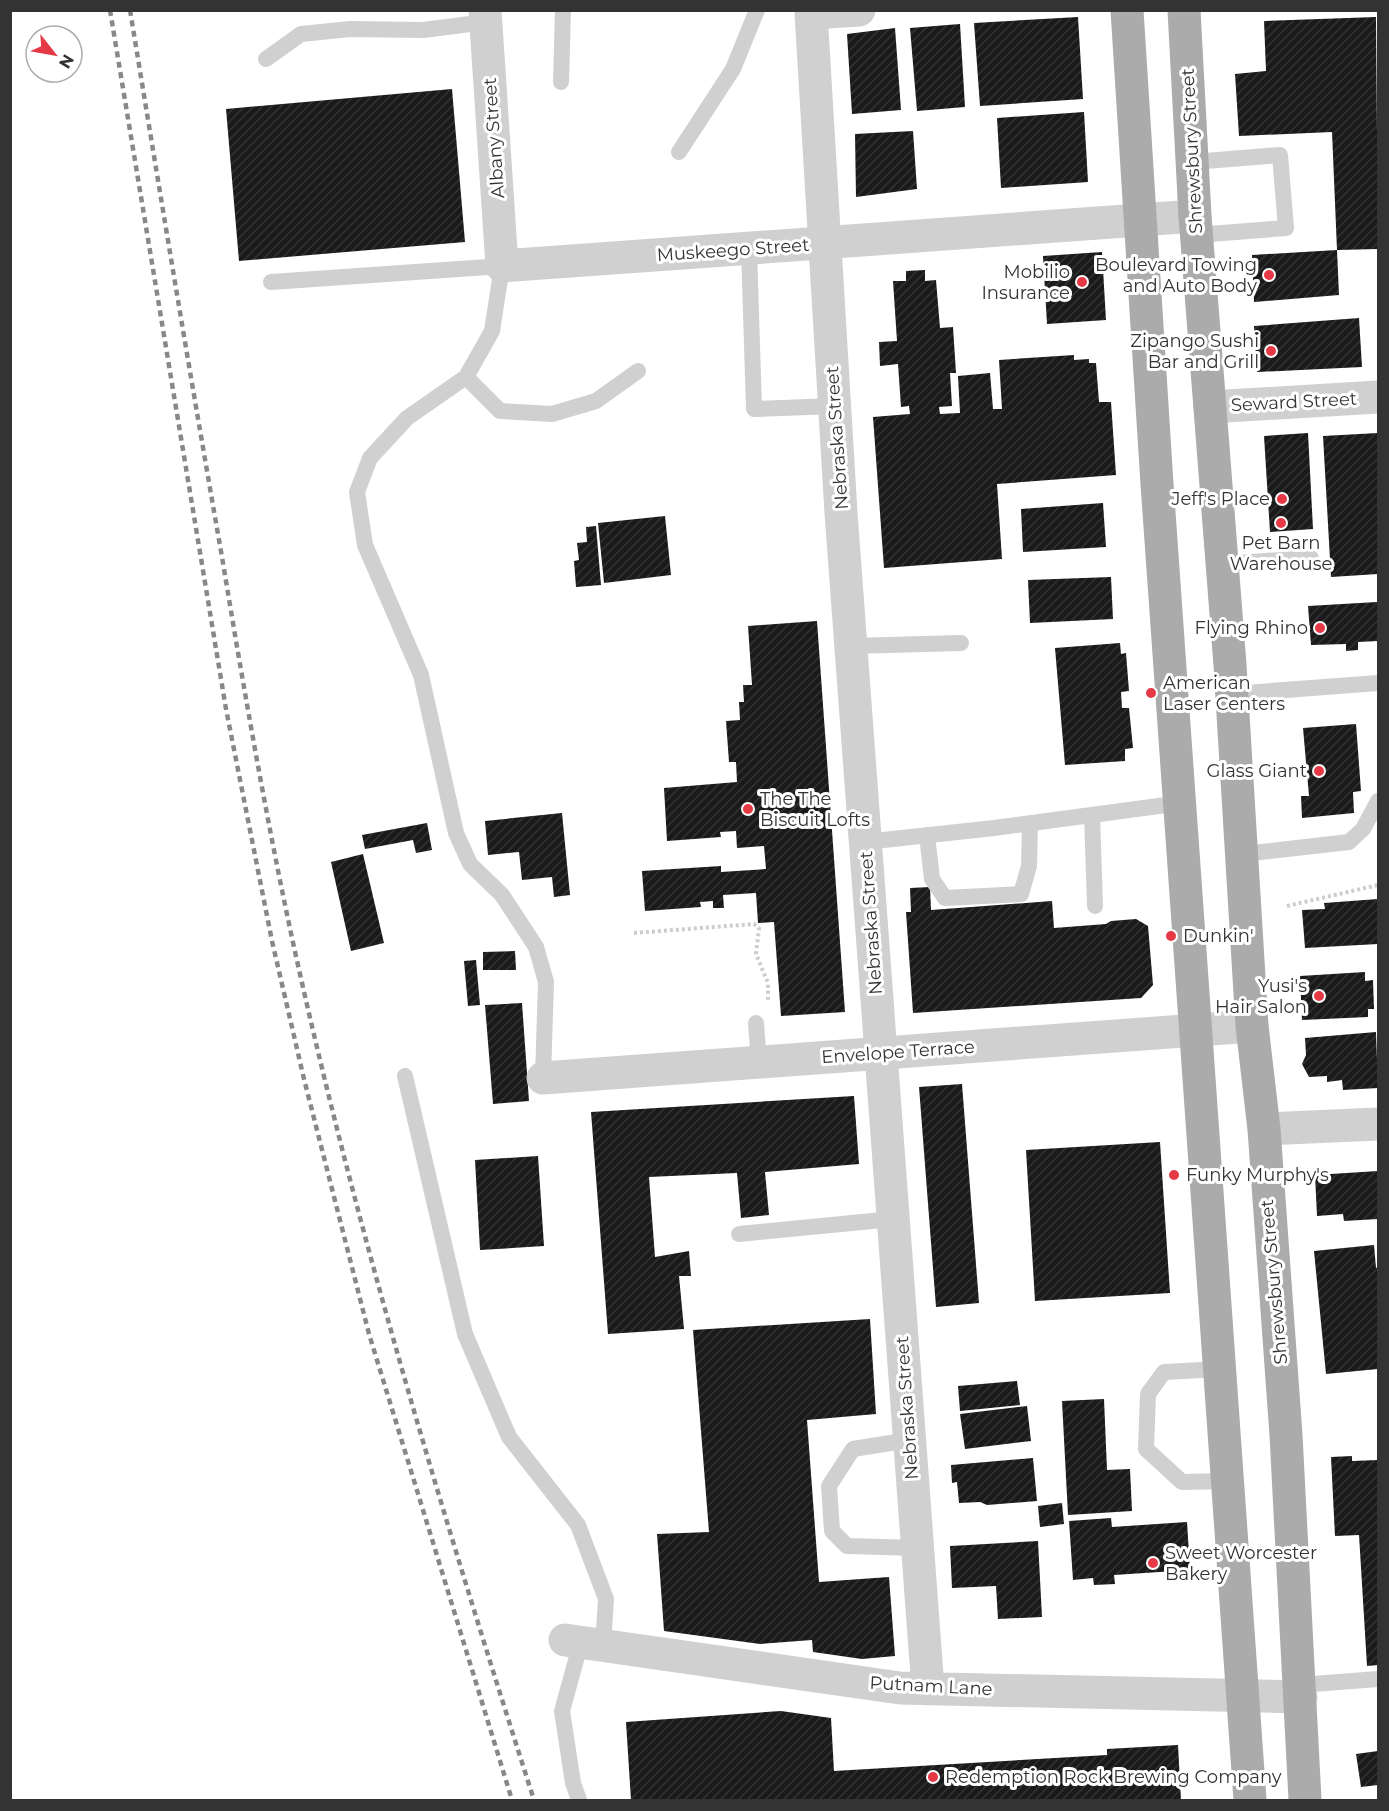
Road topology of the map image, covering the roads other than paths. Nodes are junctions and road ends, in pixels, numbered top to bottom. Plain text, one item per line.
1 (563, 10) edge
2 (757, 10) edge
3 (858, 10) edge
4 (1127, 10) edge
5 (1184, 10) edge
6 (486, 16) edge
7 (266, 59) dead end
8 (561, 82) dead end
9 (679, 152) dead end
10 (1192, 162) junction
11 (1141, 220) junction
12 (1196, 226) junction
13 (824, 243) junction
14 (749, 248) junction
15 (502, 266) junction
16 (271, 282) dead end
17 (638, 371) dead end
18 (466, 377) junction
19 (1378, 397) edge
20 (835, 406) junction
21 (1210, 407) junction
22 (1311, 558) dead end
23 (1222, 564) junction
24 (961, 643) dead end
25 (851, 646) junction
26 (1378, 683) edge
27 (1232, 694) junction
28 (1378, 801) edge
29 (1181, 803) junction
30 (1092, 815) junction
31 (1030, 824) junction
32 (927, 835) junction
33 (865, 842) junction
34 (1243, 854) junction
35 (1095, 906) dead end
36 (756, 1023) dead end
37 (1252, 1026) junction
38 (1197, 1030) junction
39 (880, 1053) junction
40 (759, 1062) junction
41 (405, 1076) dead end
42 (543, 1078) joint
43 (1378, 1124) edge
44 (1264, 1129) junction
45 (892, 1219) junction
46 (739, 1234) dead end
47 (1221, 1369) junction
48 (909, 1440) junction
49 (1229, 1481) junction
50 (917, 1548) junction
51 (583, 1643) junction
52 (1378, 1679) edge
53 (928, 1689) junction
54 (1300, 1691) junction
55 (1244, 1696) junction
56 (579, 1800) edge
57 (1250, 1800) edge
58 (1305, 1800) edge

1 - 8 lane
2 - 9 lane
3 - 13 street, Nebraska Street
4 - 11 main road
5 - 10 main road, Shrewsbury Street
6 - 7 lane
6 - 15 street, Albany Street
10 - 12 main road, Shrewsbury Street
10 - 12 lane
11 - 12 street, Muskeego Street
11 - 13 street, Muskeego Street
11 - 29 main road
12 - 21 main road, Shrewsbury Street
13 - 14 street, Muskeego Street
13 - 20 street, Nebraska Street
14 - 15 street, Muskeego Street
14 - 20 lane
15 - 16 lane, Muskeego Street
15 - 18 lane
17 - 18 lane
18 - 42 lane
19 - 21 street, Seward Street
20 - 25 street, Nebraska Street
21 - 23 main road, Shrewsbury Street
22 - 23 lane
23 - 27 main road, Shrewsbury Street
24 - 25 lane
25 - 33 street, Nebraska Street
26 - 27 lane
27 - 34 main road, Shrewsbury Street
28 - 34 lane
29 - 30 lane
29 - 38 main road
30 - 31 lane
30 - 35 lane
31 - 32 lane
31 - 32 lane
32 - 33 lane
33 - 39 street, Nebraska Street
34 - 37 main road, Shrewsbury Street
36 - 40 lane
37 - 38 street, Envelope Terrace
37 - 44 main road, Shrewsbury Street
38 - 39 street, Envelope Terrace
38 - 47 main road
39 - 40 street, Envelope Terrace
39 - 45 street, Nebraska Street
40 - 42 street, Envelope Terrace
41 - 51 lane
43 - 44 street
44 - 54 main road, Shrewsbury Street
45 - 46 lane
45 - 48 street, Nebraska Street
47 - 49 main road
47 - 49 lane
48 - 50 street, Nebraska Street
48 - 50 lane
49 - 55 main road
50 - 53 street, Nebraska Street
51 - 53 street, Putnam Lane
51 - 56 lane
52 - 54 lane
53 - 55 street, Putnam Lane
54 - 55 street, Putnam Lane
54 - 58 main road, Shrewsbury Street
55 - 57 main road

